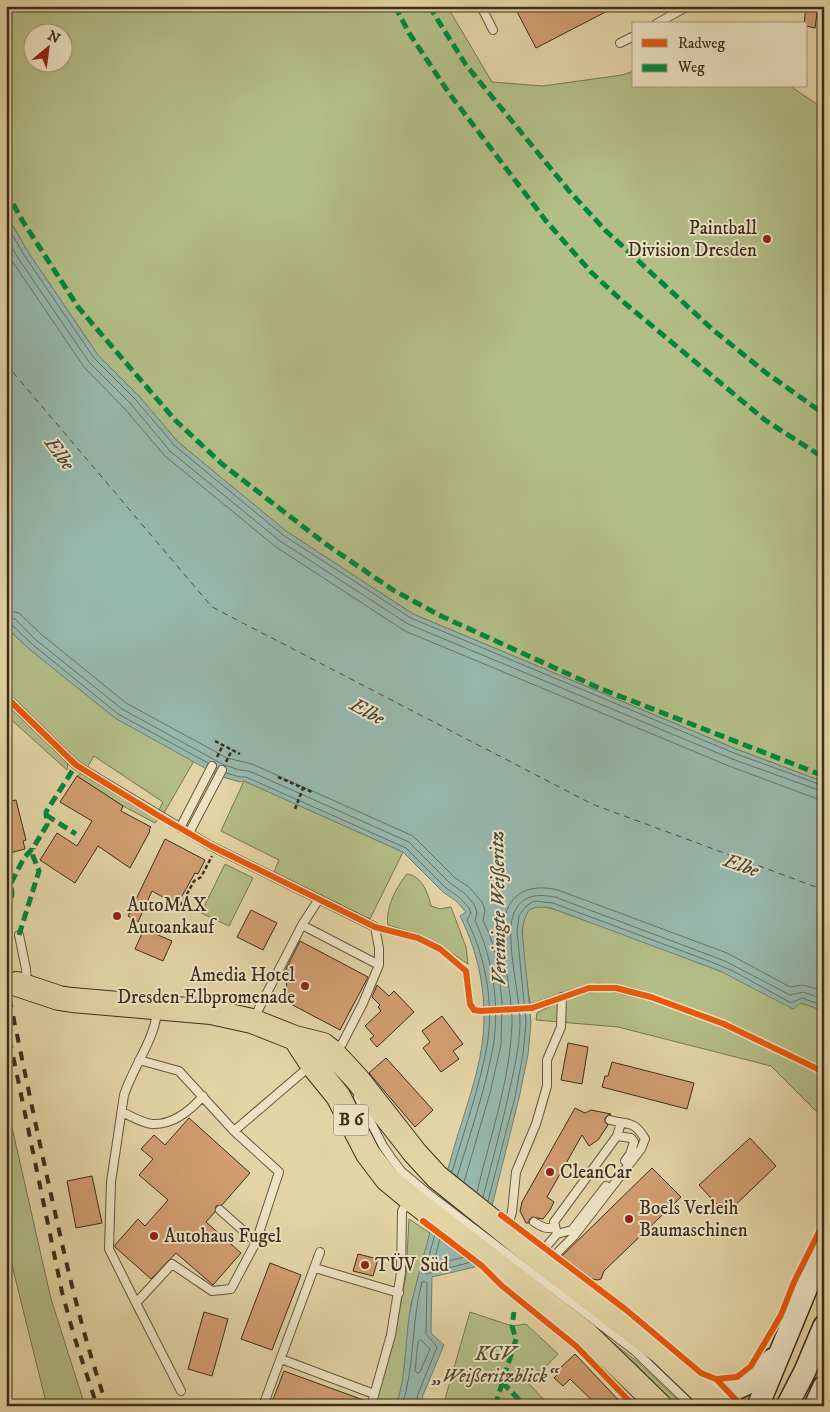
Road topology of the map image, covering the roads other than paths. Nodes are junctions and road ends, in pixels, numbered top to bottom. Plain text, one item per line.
1 (481, 6) edge
2 (688, 6) edge
3 (660, 22) edge
4 (493, 30) dead end
5 (632, 37) edge
6 (620, 43) dead end
7 (6, 697) edge
8 (214, 764) road end
9 (223, 768) road end
10 (180, 828) junction
11 (189, 833) junction
12 (320, 899) junction
13 (302, 925) junction
14 (16, 937) road end
15 (379, 965) junction
16 (22, 986) joint
17 (562, 997) dead end
18 (157, 1006) junction
19 (252, 1021) junction
20 (322, 1058) junction
21 (139, 1060) junction
22 (348, 1082) dead end
23 (353, 1089) dead end
24 (202, 1096) junction
25 (122, 1112) junction
26 (610, 1120) dead end
27 (621, 1123) junction
28 (234, 1131) junction
29 (617, 1136) junction
30 (426, 1196) junction
31 (220, 1210) dead end
32 (534, 1222) dead end
33 (556, 1230) junction
34 (493, 1237) junction
35 (256, 1242) junction
36 (824, 1246) edge
37 (320, 1252) dead end
38 (542, 1261) junction
39 (315, 1268) junction
40 (398, 1292) junction
41 (136, 1303) junction
42 (824, 1326) edge
43 (783, 1348) junction
44 (281, 1359) junction
45 (824, 1386) edge
46 (181, 1390) dead end
47 (374, 1394) junction
48 (704, 1400) edge
49 (264, 1406) edge
50 (370, 1406) edge
51 (660, 1406) edge
52 (758, 1406) edge
53 (787, 1406) edge
54 (815, 1406) edge

1 - 4 lane
2 - 3 lane
5 - 6 lane
7 - 10 lane
8 - 10 lane
9 - 11 lane
10 - 11 lane
11 - 12 lane
12 - 13 lane
12 - 15 lane
13 - 15 lane
13 - 19 lane
14 - 16 lane
15 - 20 lane
16 - 18 main road, B 6
17 - 34 lane
18 - 19 main road, B 6
18 - 21 lane
19 - 20 main road, B 6
20 - 22 lane
20 - 28 lane
20 - 30 main road, B 6
20 - 30 main road, B 6
21 - 24 lane
21 - 25 lane
23 - 30 lane
24 - 25 lane
24 - 28 lane
25 - 41 lane
26 - 27 lane
27 - 29 lane
27 - 38 lane
28 - 35 lane
29 - 33 lane
29 - 33 lane
30 - 34 main road, B 6
30 - 34 main road, B 6
30 - 40 lane
31 - 35 lane
32 - 33 lane
33 - 38 lane
34 - 38 main road, B 6
34 - 48 lane
34 - 51 main road, B 6
35 - 41 lane
36 - 43 main road
37 - 39 lane
38 - 48 main road, B 6
39 - 40 lane
39 - 44 lane
40 - 47 lane
41 - 46 lane
42 - 53 main road
43 - 48 main road
43 - 52 main road
44 - 47 lane
44 - 49 lane
45 - 54 main road
47 - 50 lane

